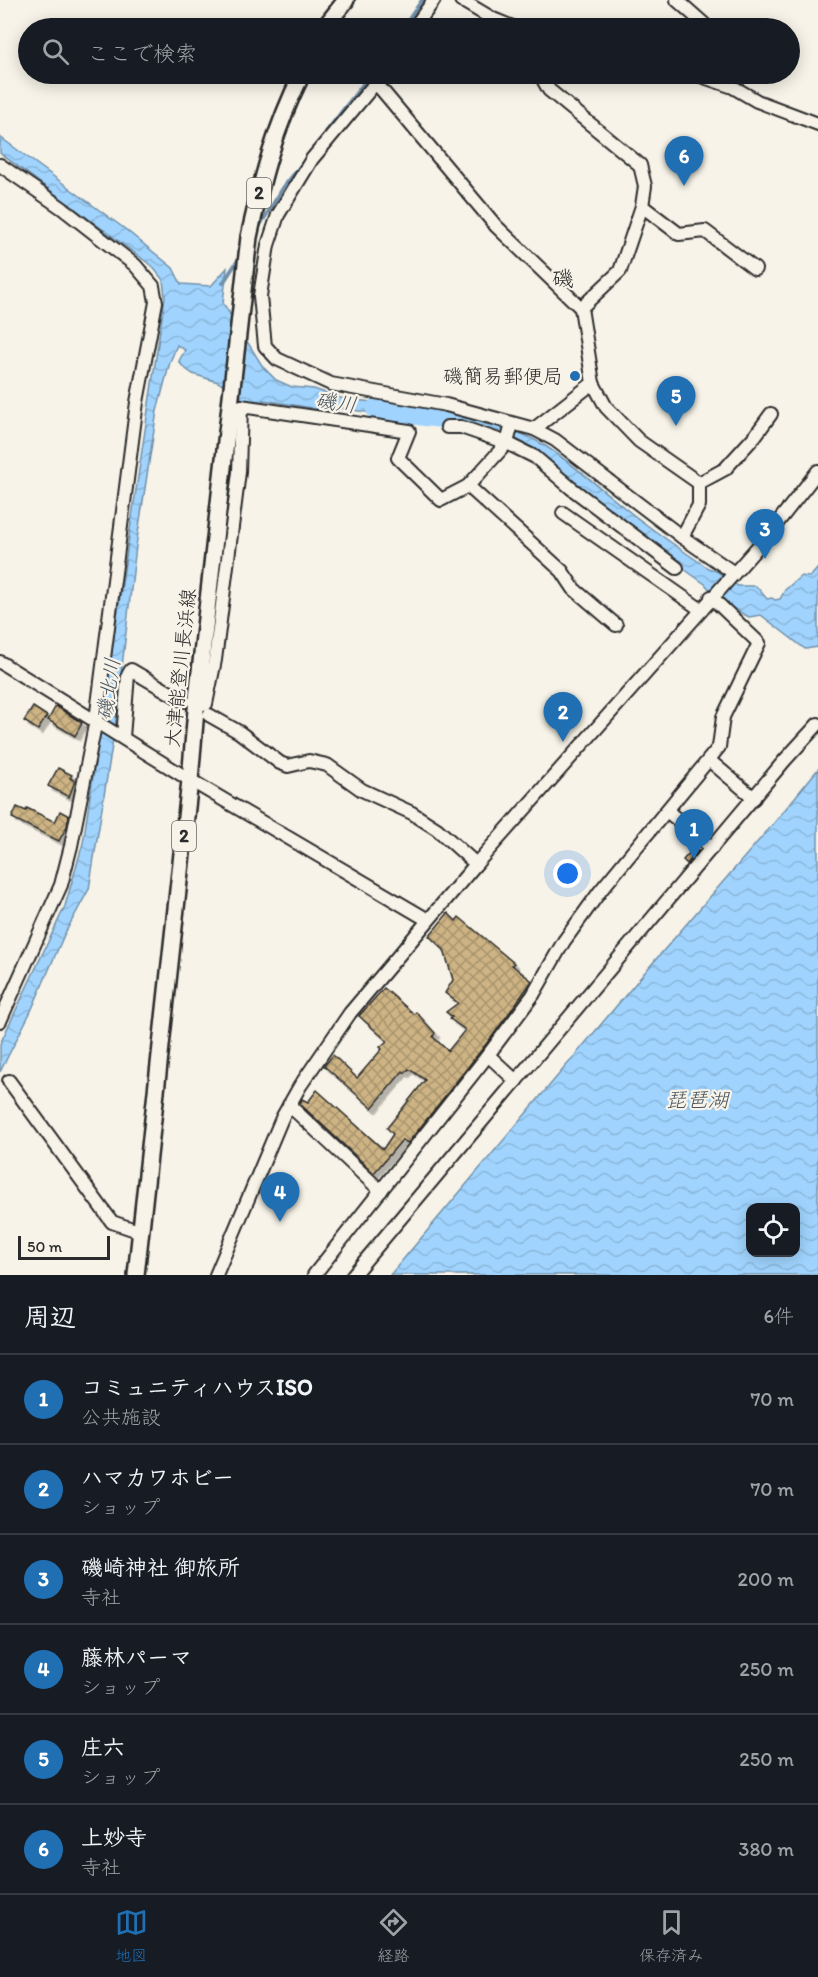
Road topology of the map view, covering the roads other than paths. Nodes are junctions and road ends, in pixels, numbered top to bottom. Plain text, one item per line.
1 (346, 0) edge
2 (434, 0) edge
3 (461, 0) edge
4 (677, 0) edge
5 (332, 18) edge
6 (421, 18) edge
7 (491, 18) edge
8 (697, 18) edge
9 (297, 84) edge
10 (374, 84) edge
11 (384, 84) edge
12 (546, 84) edge
13 (724, 84) edge
14 (818, 124) edge
15 (0, 165) edge
16 (642, 206) junction
17 (755, 269) dead end
18 (242, 293) junction
19 (260, 296) junction
20 (581, 308) junction
21 (593, 383) junction
22 (771, 414) dead end
23 (447, 427) dead end
24 (534, 429) junction
25 (510, 433) junction
26 (818, 471) edge
27 (699, 483) junction
28 (468, 486) junction
29 (564, 513) dead end
30 (682, 537) junction
31 (676, 568) dead end
32 (734, 573) junction
33 (714, 594) junction
34 (700, 609) junction
35 (616, 625) dead end
36 (0, 662) edge
37 (199, 704) junction
38 (98, 721) junction
39 (818, 724) edge
40 (121, 736) junction
41 (710, 761) junction
42 (190, 780) junction
43 (754, 798) junction
44 (667, 811) junction
45 (712, 848) junction
46 (476, 864) junction
47 (428, 921) junction
48 (0, 1021) edge
49 (488, 1055) junction
50 (9, 1081) dead end
51 (516, 1081) junction
52 (289, 1105) junction
53 (381, 1191) junction
54 (141, 1232) junction
55 (136, 1275) edge
56 (216, 1275) edge
57 (314, 1275) edge
58 (353, 1275) edge

1 - 5 main road
2 - 6 street
3 - 7 street
4 - 8 street
9 - 18 main road, 大津能登川長浜線 / 2
10 - 19 street
11 - 20 street
12 - 16 street
13 - 14 street
15 - 38 street
16 - 17 street
16 - 20 street
18 - 19 street
18 - 37 main road, 大津能登川長浜線 / 2
19 - 25 street
20 - 21 street
21 - 24 street
21 - 27 street
22 - 27 street
23 - 25 street
24 - 25 street
24 - 30 street
25 - 28 street
25 - 31 street
26 - 32 street
27 - 30 street
28 - 35 street
28 - 37 street
29 - 34 street
30 - 32 street
32 - 33 street
33 - 34 street
33 - 41 street
34 - 46 street
36 - 38 street
37 - 40 street
37 - 42 main road, 大津能登川長浜線 / 2
37 - 46 street
38 - 40 street
38 - 48 street
39 - 43 street
40 - 42 street
41 - 43 street
41 - 44 street
42 - 47 street
42 - 54 main road, 大津能登川長浜線 / 2
43 - 45 street
44 - 45 street
44 - 49 street
45 - 51 street
46 - 47 street
47 - 52 street
49 - 51 street
49 - 53 street
50 - 54 street
51 - 58 street
52 - 53 street
52 - 56 street
53 - 57 street
54 - 55 main road, 大津能登川長浜線 / 2

